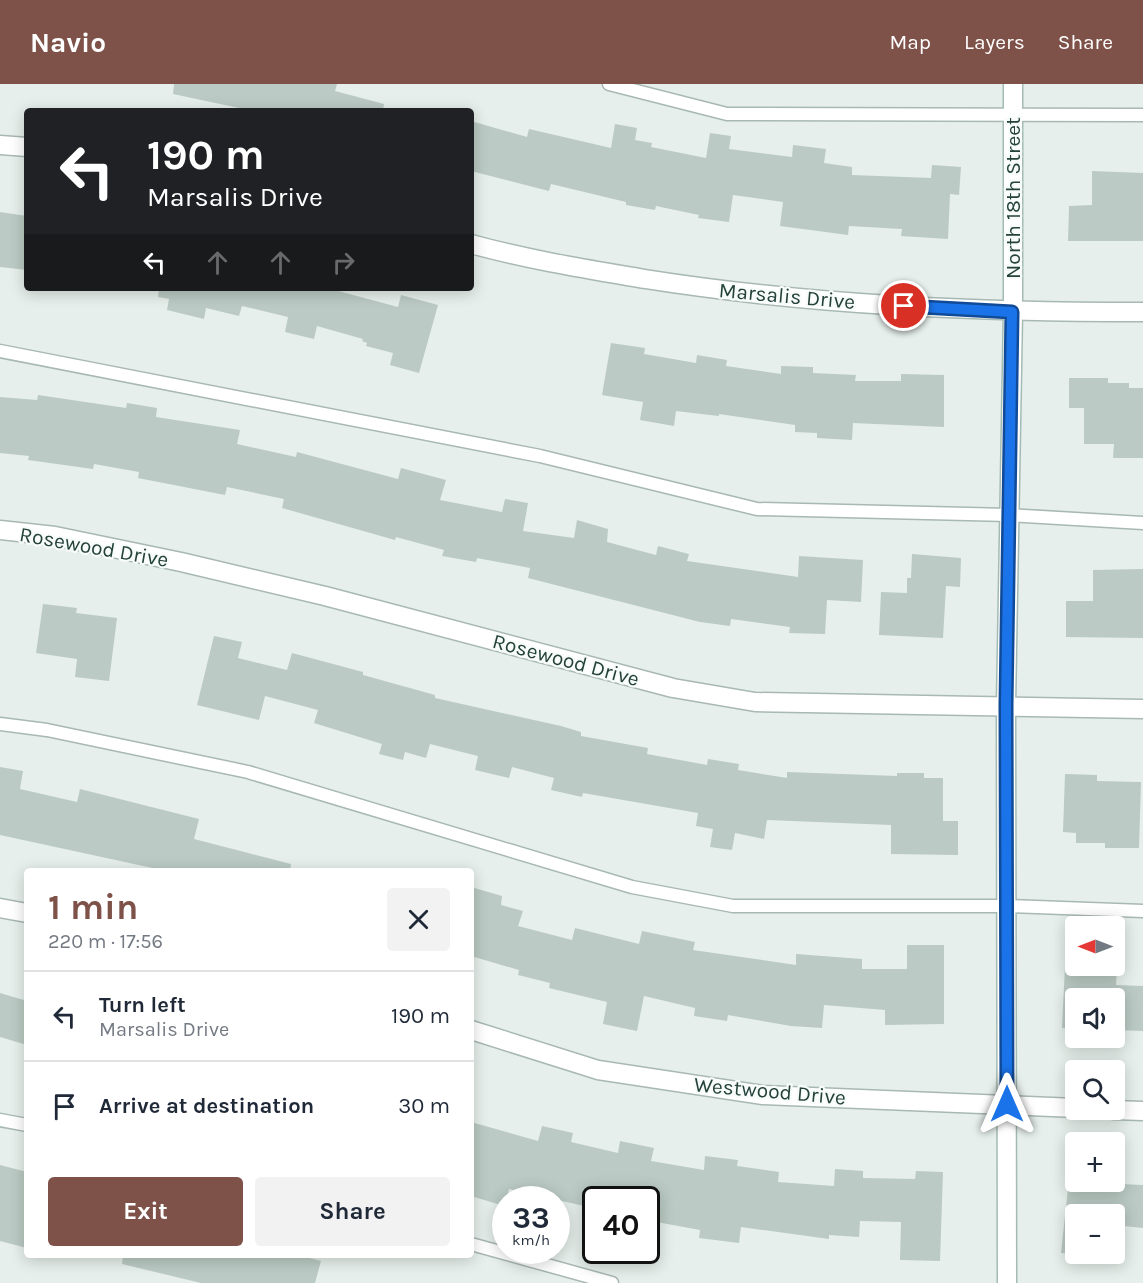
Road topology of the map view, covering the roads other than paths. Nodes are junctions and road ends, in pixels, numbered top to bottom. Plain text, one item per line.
1 (609, 84) edge
2 (1012, 84) edge
3 (1012, 114) junction
4 (1143, 115) edge
5 (0, 145) edge
6 (24, 147) edge
7 (474, 245) edge
8 (1012, 312) junction
9 (1143, 312) edge
10 (0, 351) edge
11 (1009, 515) junction
12 (1143, 523) edge
13 (0, 530) edge
14 (1006, 705) junction
15 (1143, 709) edge
16 (0, 724) edge
17 (1007, 906) junction
18 (0, 908) edge
19 (1143, 911) edge
20 (24, 912) edge
21 (474, 1031) edge
22 (1007, 1104) junction
23 (1065, 1107) edge
24 (1125, 1110) edge
25 (1143, 1111) edge
26 (0, 1119) edge
27 (24, 1124) edge
28 (474, 1245) edge
29 (612, 1283) edge
30 (1006, 1283) edge

1 - 3 lane
2 - 3 street, North 18th Street
3 - 4 lane
3 - 8 street, North 18th Street
5 - 6 street
7 - 8 street, Marsalis Drive
8 - 9 street, Marsalis Drive
8 - 11 street, North 18th Street
10 - 11 lane
11 - 12 lane
11 - 14 street, North 18th Street
13 - 14 street, Rosewood Drive
14 - 15 street, Rosewood Drive
14 - 17 street, North 18th Street
16 - 17 lane
17 - 19 lane
17 - 22 street, North 18th Street
18 - 20 street
21 - 22 street, Westwood Drive
22 - 23 street, Westwood Drive
22 - 30 street, North 18th Street
24 - 25 street
26 - 27 lane
28 - 29 lane

